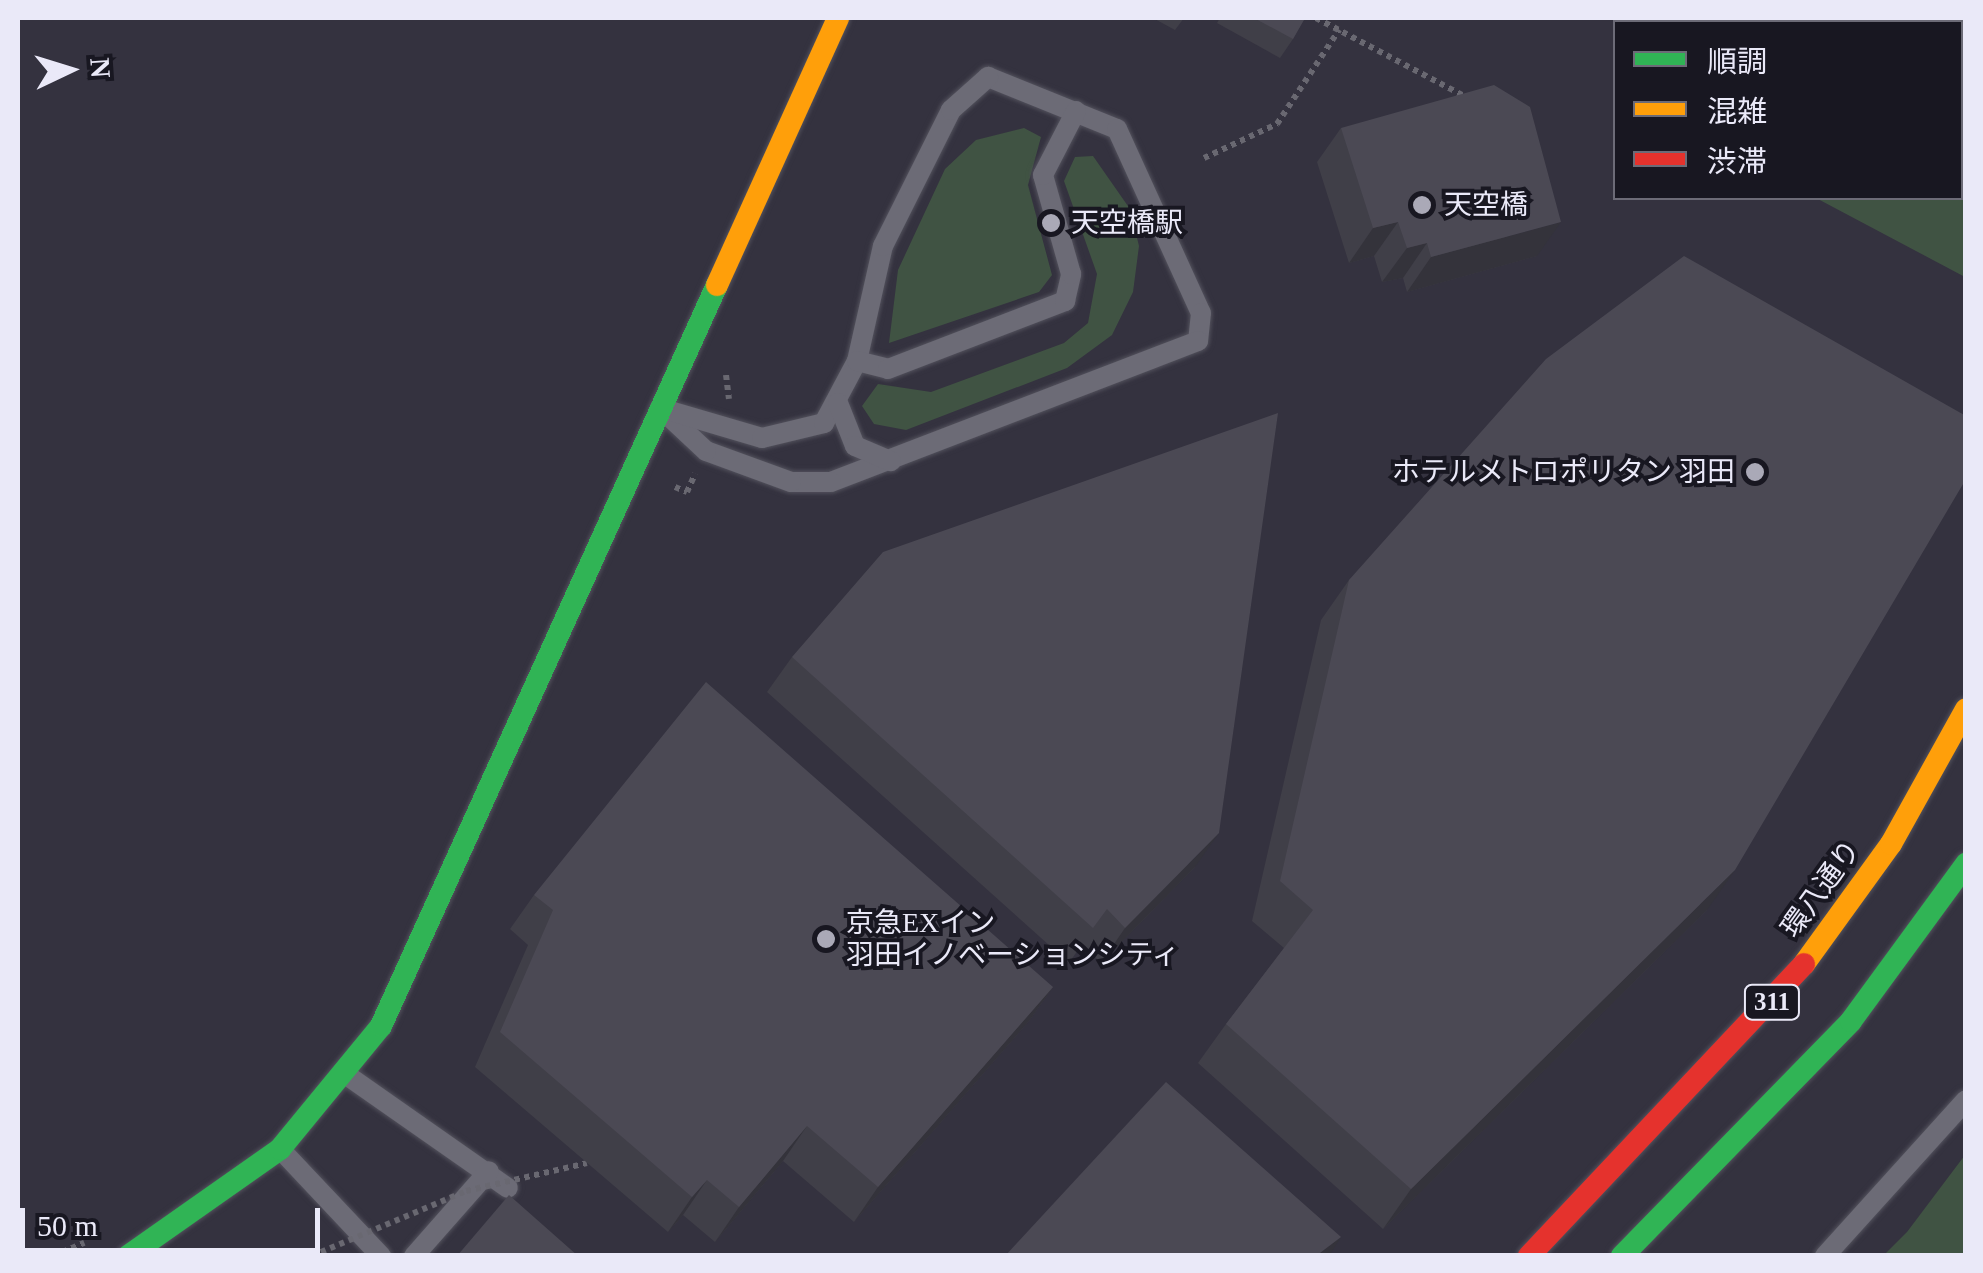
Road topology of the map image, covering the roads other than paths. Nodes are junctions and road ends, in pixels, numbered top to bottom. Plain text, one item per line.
1 (838, 18) edge
2 (1076, 111) junction
3 (857, 361) junction
4 (838, 403) junction
5 (660, 408) junction
6 (891, 461) junction
7 (1966, 709) edge
8 (1966, 864) edge
9 (348, 1076) junction
10 (1966, 1100) edge
11 (280, 1149) junction
12 (489, 1171) junction
13 (508, 1188) dead end
14 (128, 1256) edge
15 (382, 1256) edge
16 (414, 1256) edge
17 (1529, 1256) edge
18 (1622, 1256) edge
19 (1825, 1256) edge

1 - 5 street
2 - 3 lane
2 - 3 lane
2 - 6 lane
3 - 4 lane
4 - 5 lane
4 - 6 lane
5 - 6 lane
5 - 9 street
7 - 17 street, 環八通り / 311
8 - 18 street, 311
9 - 11 street
9 - 12 lane
10 - 19 lane
11 - 14 street
11 - 15 lane
12 - 13 lane
12 - 16 lane

